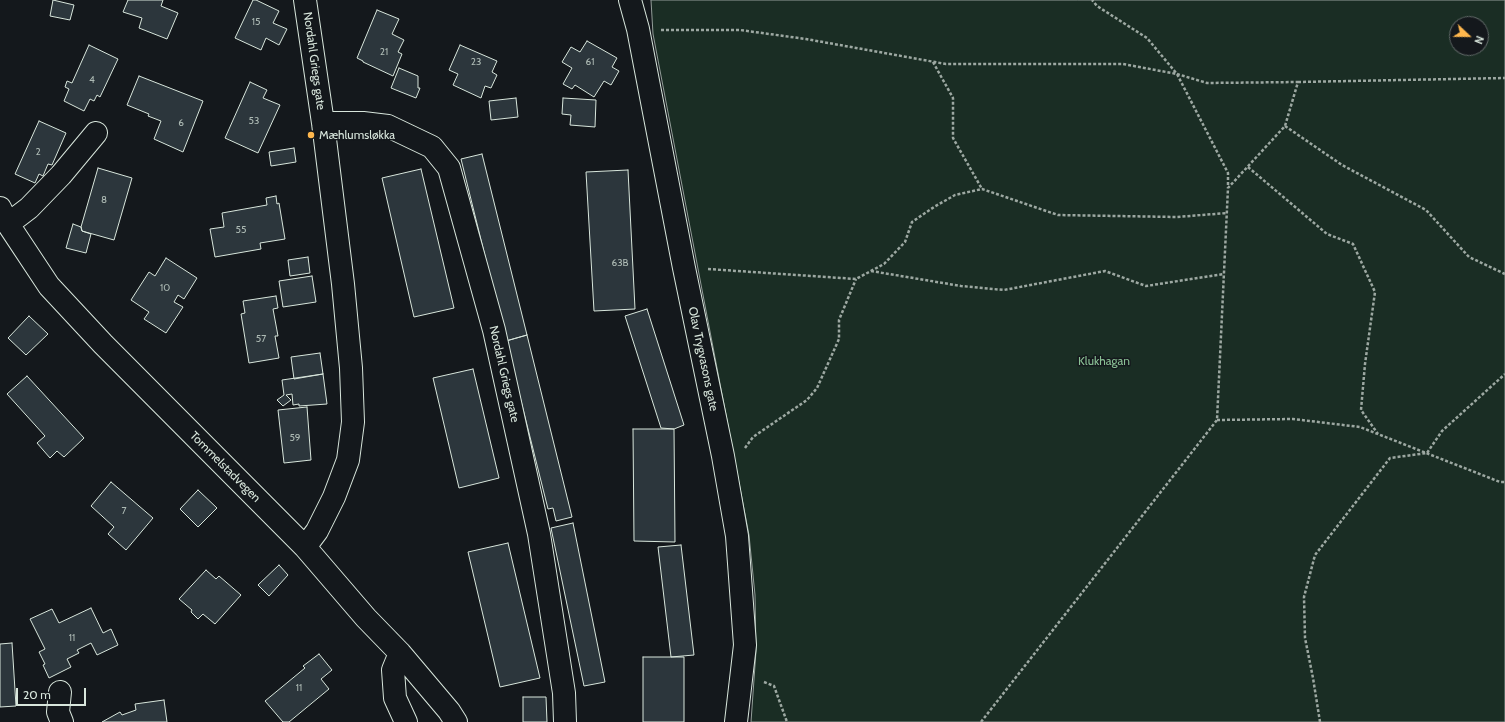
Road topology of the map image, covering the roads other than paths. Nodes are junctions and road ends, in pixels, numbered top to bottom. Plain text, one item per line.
1 (305, 0) edge
2 (630, 0) edge
3 (323, 123) junction
4 (96, 133) dead end
5 (4, 216) edge
6 (305, 547) junction
7 (400, 653) junction
8 (60, 692) dead end
9 (62, 722) edge
10 (406, 722) edge
11 (456, 722) edge
12 (565, 722) edge
13 (736, 722) edge

1 - 3 street, Nordahl Griegs gate
2 - 13 street, Olav Trygvasons gate
3 - 6 street, Nordahl Griegs gate
3 - 12 street, Nordahl Griegs gate
4 - 5 street
5 - 6 street, Tommelstadvegen
6 - 7 street, Tommelstadvegen
7 - 10 street
7 - 11 street, Tommelstadvegen
8 - 9 street

